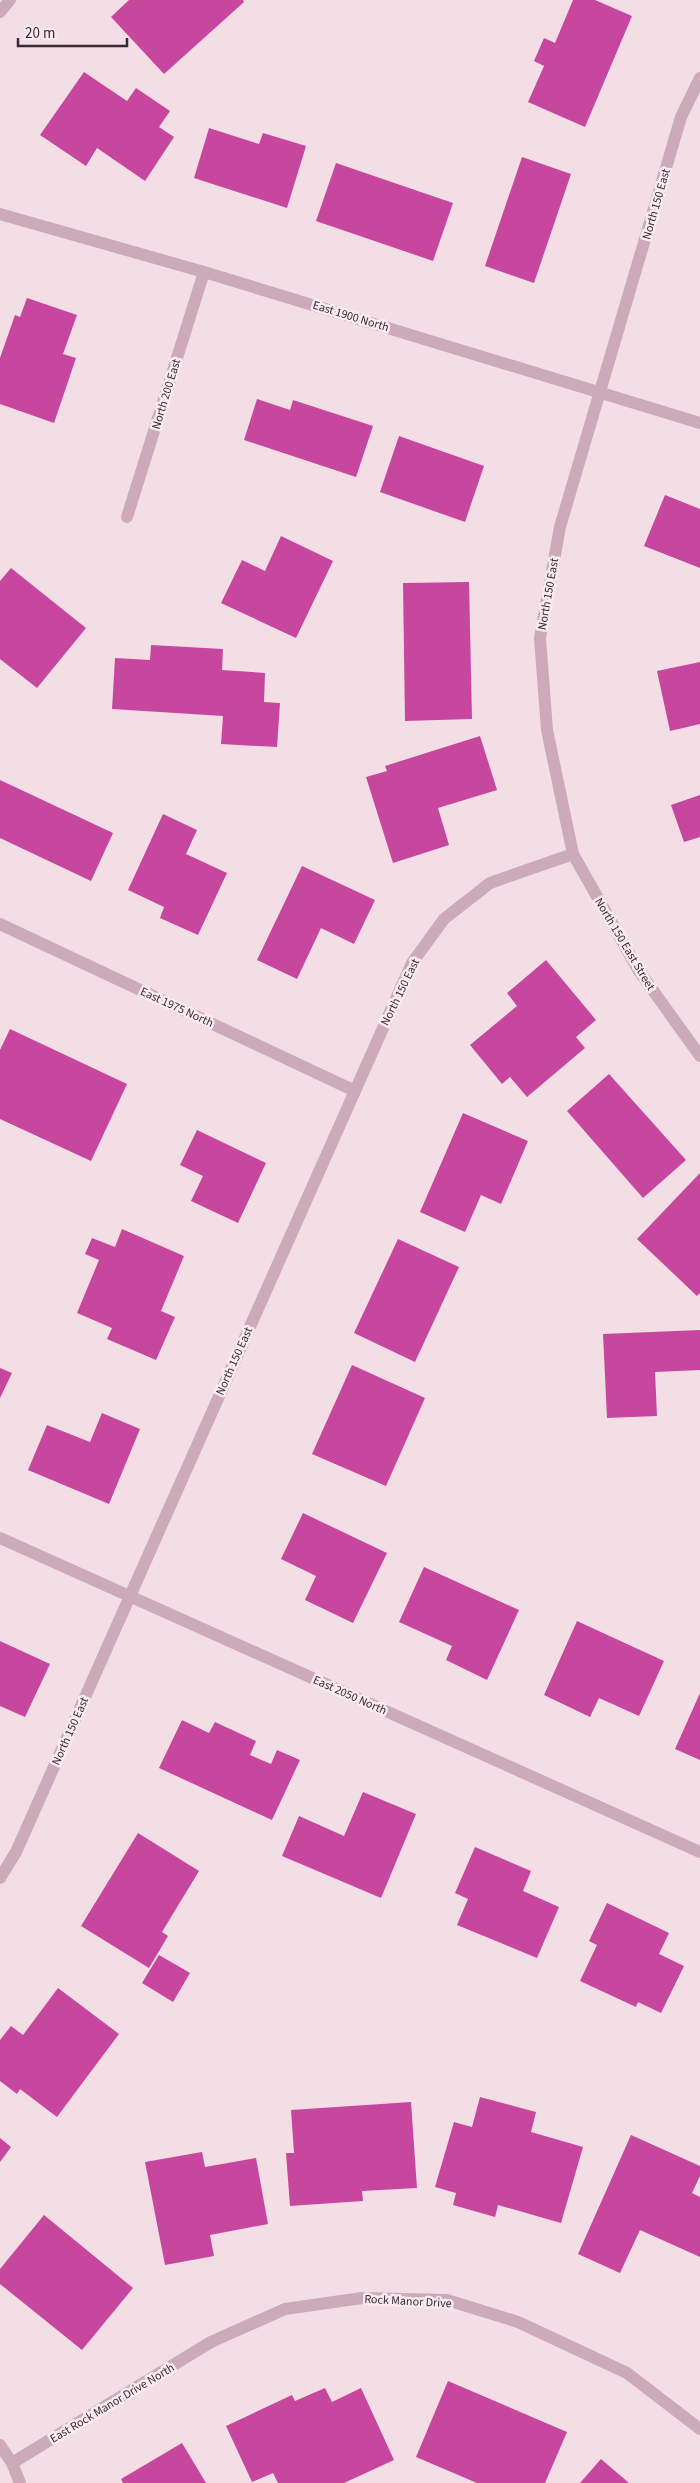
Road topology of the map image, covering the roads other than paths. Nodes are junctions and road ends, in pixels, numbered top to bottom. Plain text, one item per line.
1 (10, 0) edge
2 (0, 12) edge
3 (700, 78) edge
4 (0, 214) edge
5 (204, 272) junction
6 (601, 394) junction
7 (700, 423) edge
8 (128, 517) dead end
9 (573, 854) junction
10 (0, 924) edge
11 (700, 1056) edge
12 (355, 1091) junction
13 (0, 1538) edge
14 (130, 1596) junction
15 (700, 1852) edge
16 (0, 1878) edge
17 (211, 2342) joint
18 (700, 2429) edge
19 (0, 2445) edge
20 (12, 2463) junction
21 (20, 2483) edge

1 - 2 street
3 - 6 street, North 150 East
4 - 5 street, East 1900 North
5 - 6 street, East 1900 North
5 - 8 street, North 200 East
6 - 7 street, East 1900 North
6 - 9 street, North 150 East
9 - 11 street, North 150 East Street
9 - 12 street, North 150 East
10 - 12 street, East 1975 North
12 - 14 street, North 150 East
13 - 14 street, East 2050 North
14 - 15 street, East 2050 North
14 - 16 street, North 150 East
17 - 18 street, Rock Manor Drive
17 - 20 street, East Rock Manor Drive North
19 - 20 street
20 - 21 street

